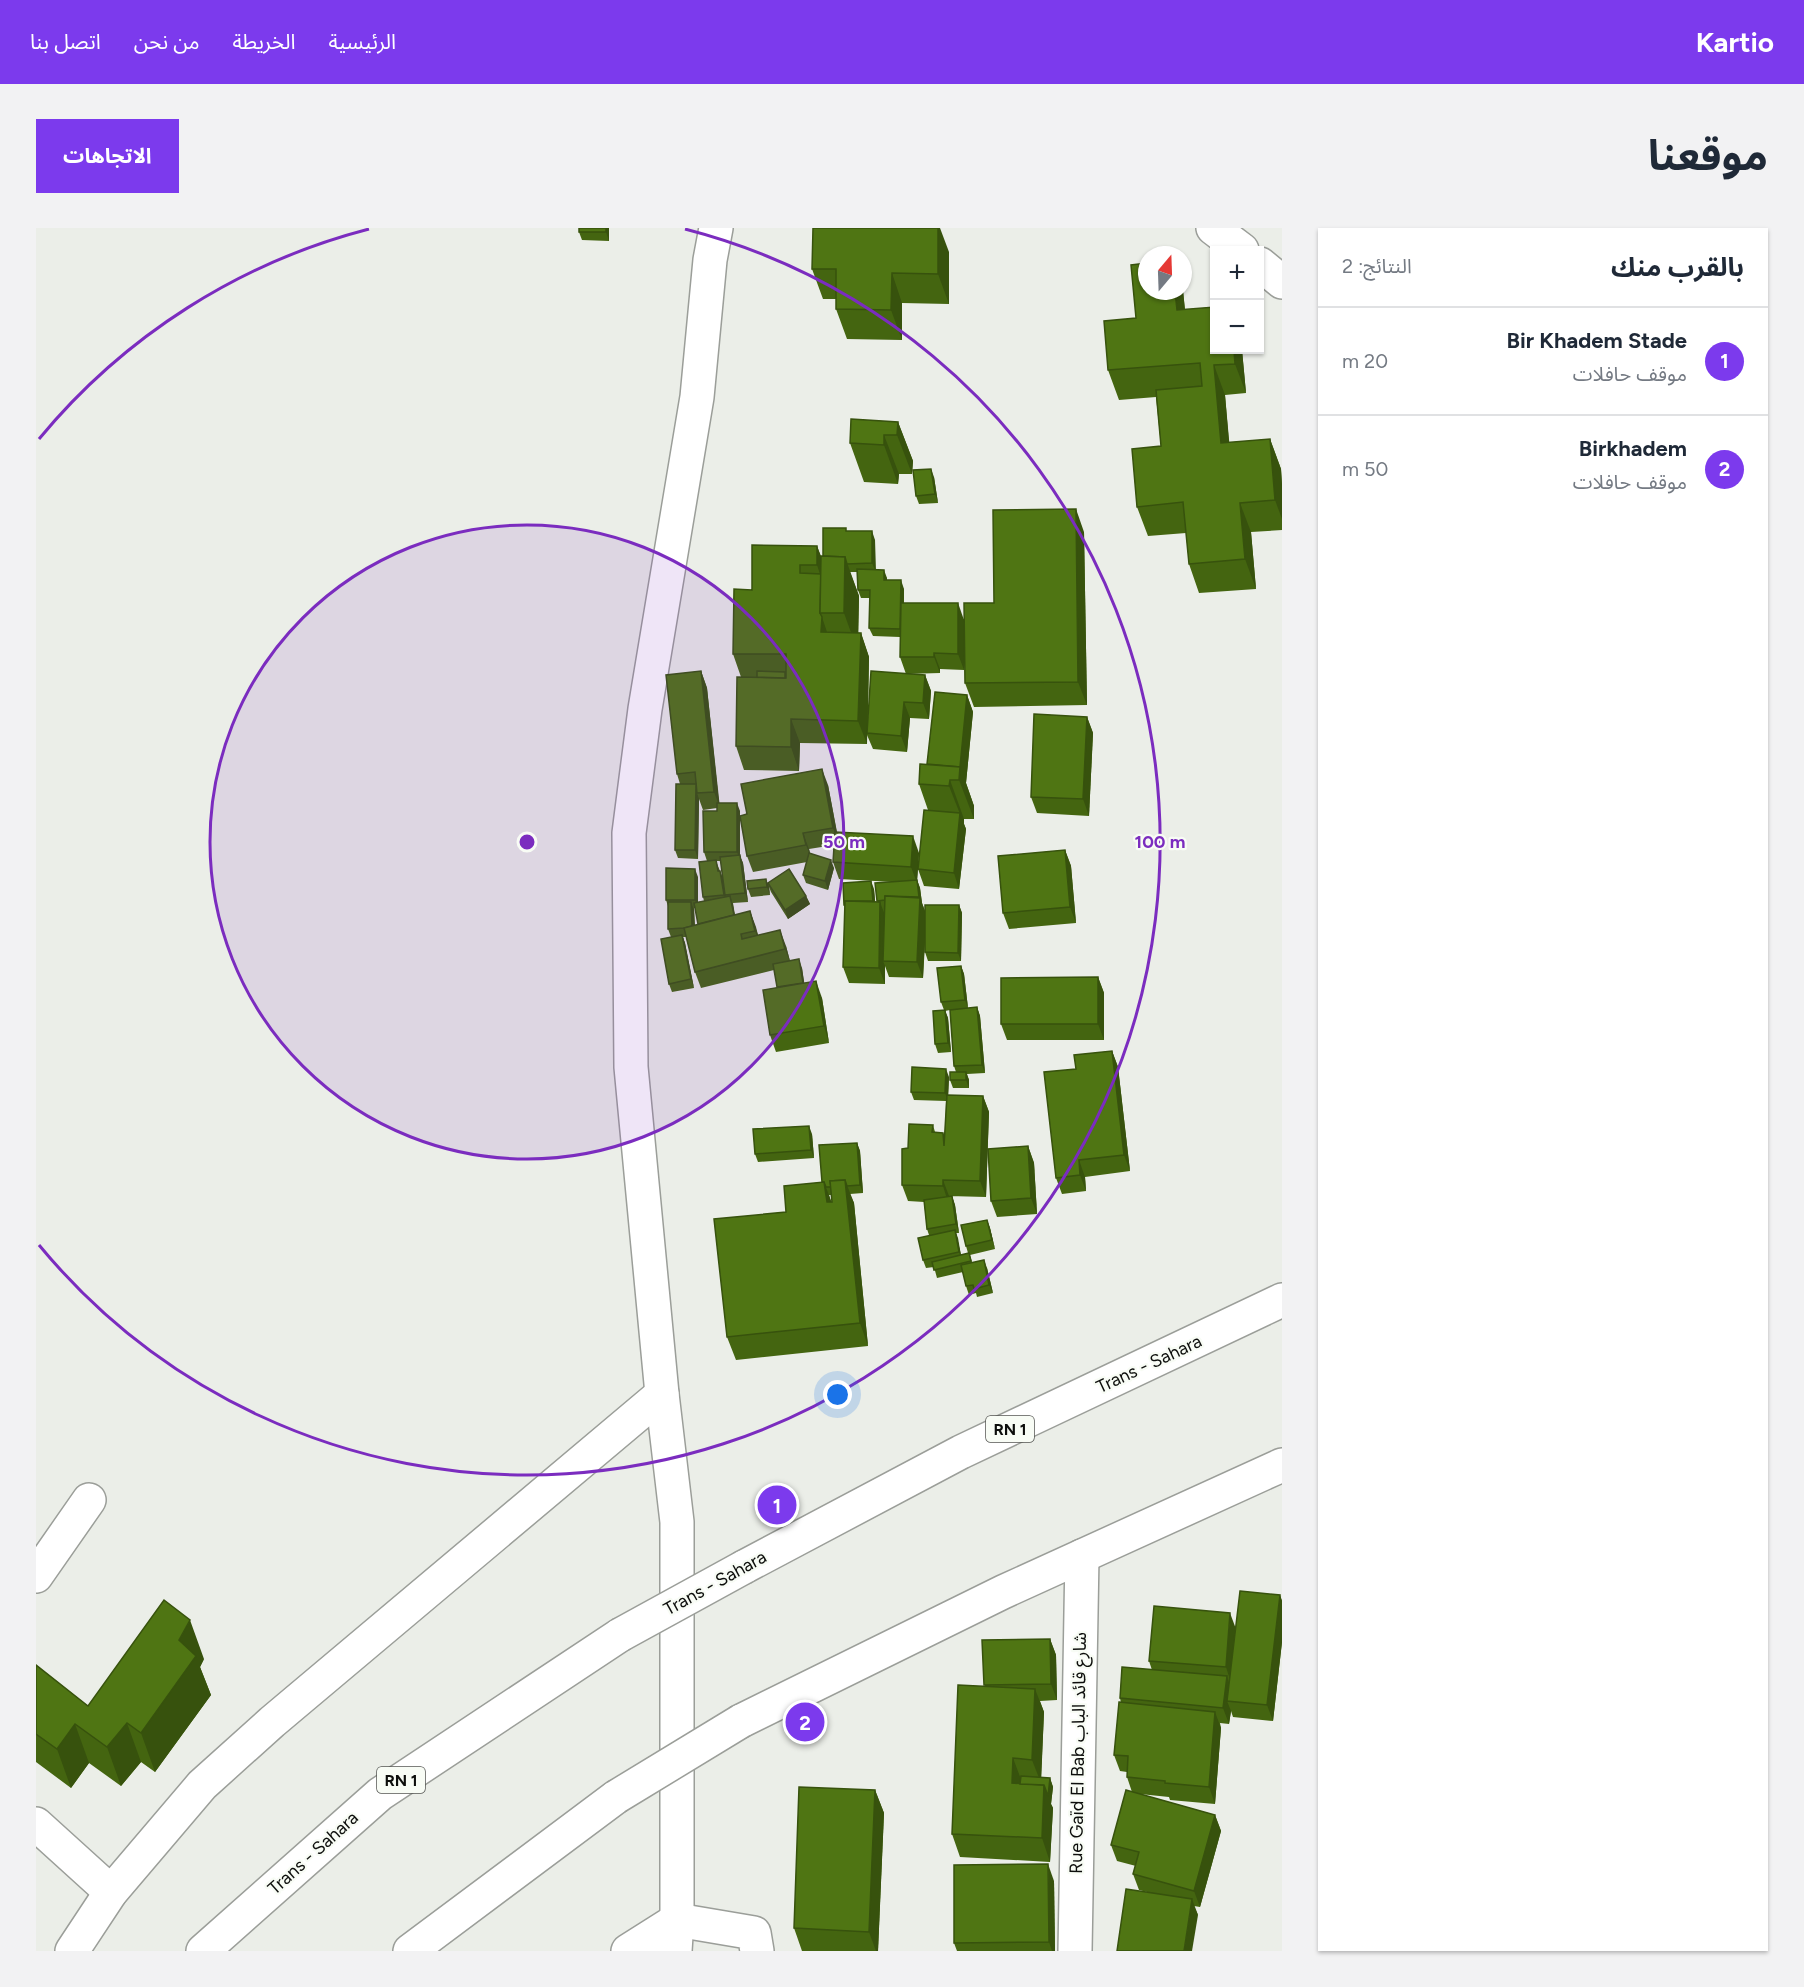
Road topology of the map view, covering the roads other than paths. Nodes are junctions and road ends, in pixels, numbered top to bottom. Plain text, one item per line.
1 (716, 228) edge
2 (1213, 228) edge
3 (1237, 246) edge
4 (1264, 267) edge
5 (1282, 282) edge
6 (1282, 1300) edge
7 (662, 1394) junction
8 (1282, 1465) edge
9 (89, 1500) dead end
10 (1082, 1556) junction
11 (36, 1576) edge
12 (36, 1824) edge
13 (111, 1892) junction
14 (676, 1935) edge
15 (72, 1951) edge
16 (203, 1951) edge
17 (410, 1951) edge
18 (628, 1951) edge
19 (757, 1951) edge
20 (1075, 1951) edge

1 - 7 main road
2 - 3 main road
4 - 5 main road
6 - 16 main road, Trans - Sahara / RN 1, bridge
7 - 13 main road
7 - 14 main road
8 - 10 main road
9 - 11 main road
10 - 17 main road, bridge
10 - 20 main road, Rue Gaïd El Bab شارع قائد الباب
12 - 13 main road
13 - 15 main road
14 - 18 main road
14 - 19 main road

